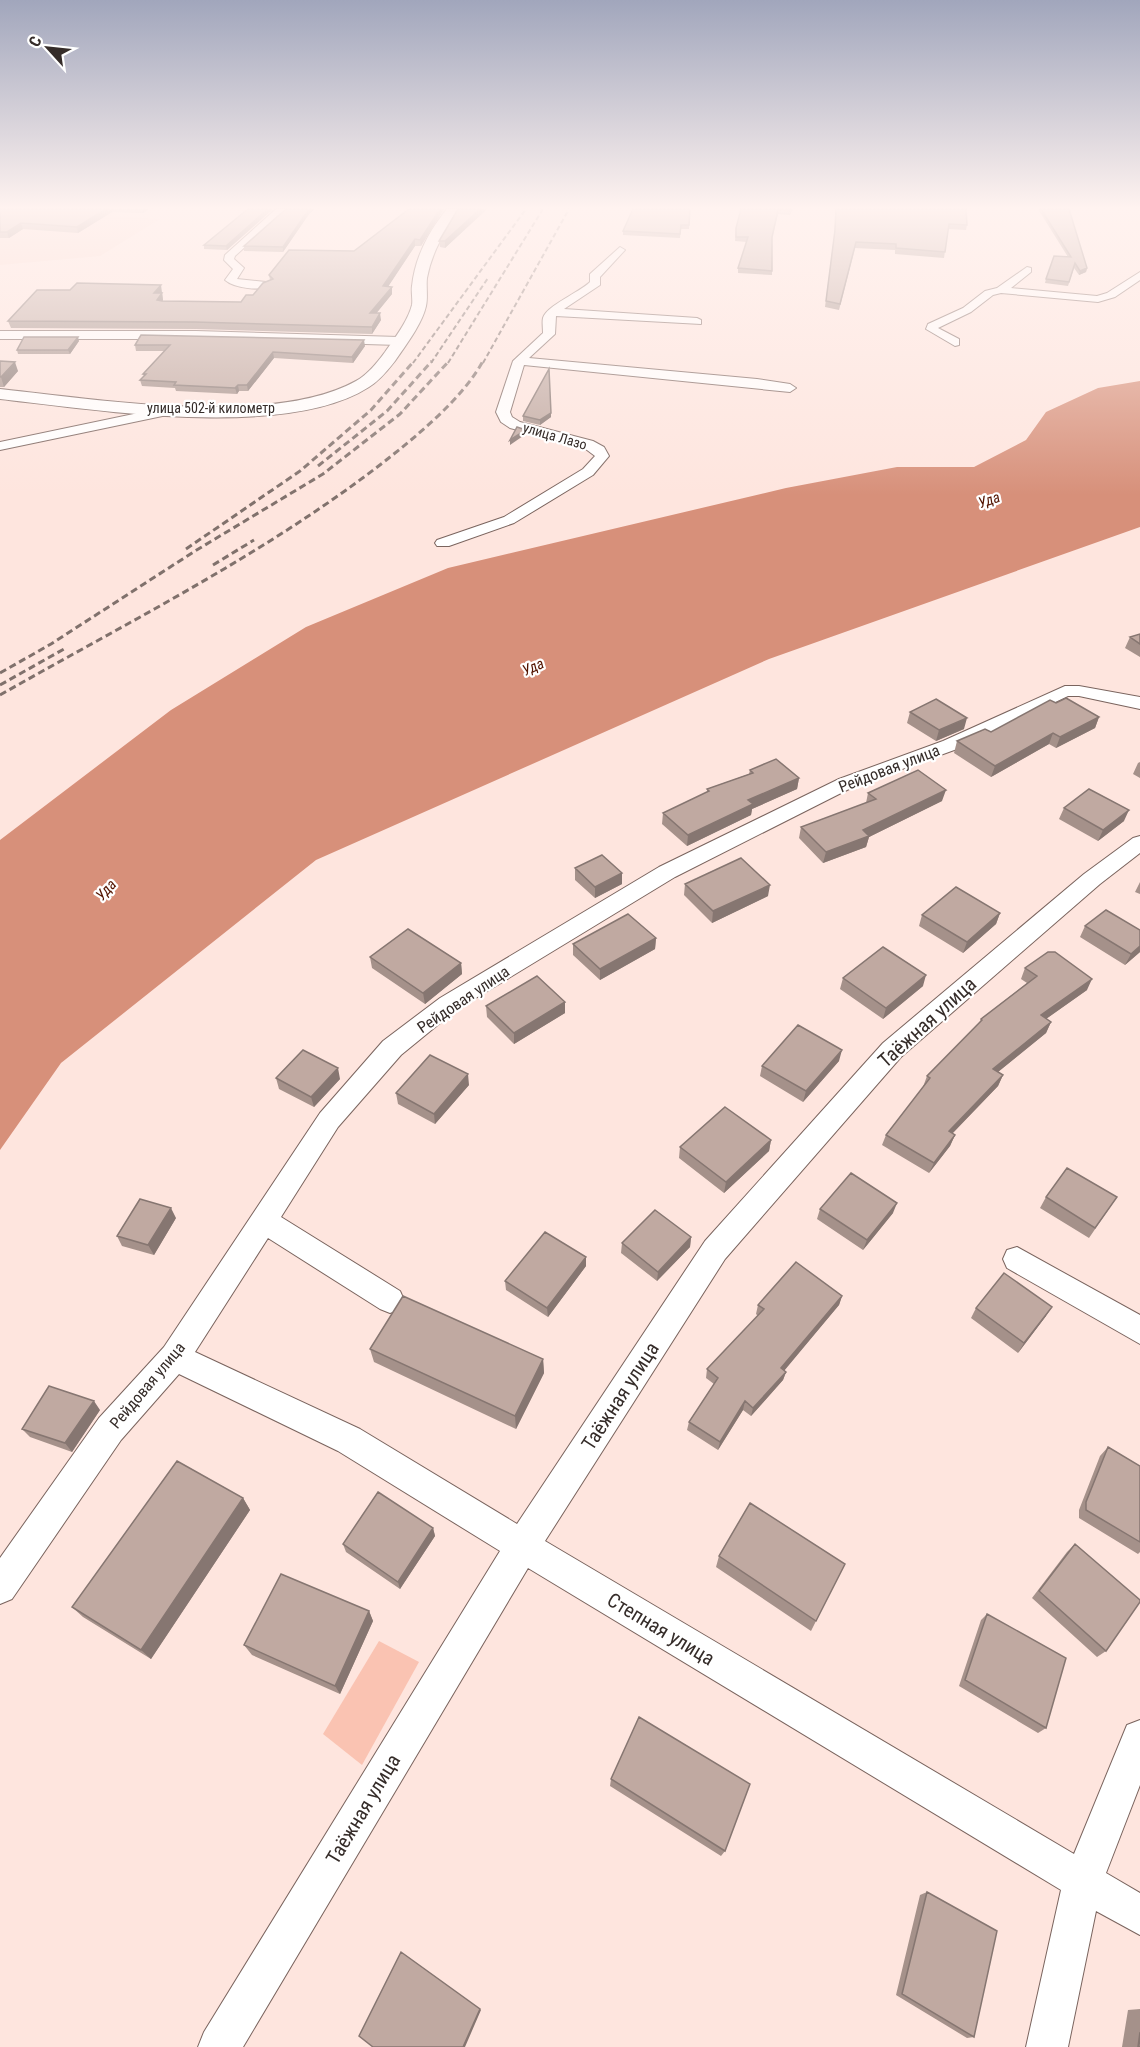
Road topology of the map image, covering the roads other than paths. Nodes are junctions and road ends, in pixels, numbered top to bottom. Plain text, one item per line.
1 (419, 305) edge
2 (564, 305) edge
3 (974, 305) edge
4 (552, 312) junction
5 (697, 322) dead end
6 (0, 335) edge
7 (399, 341) junction
8 (955, 342) dead end
9 (519, 361) junction
10 (790, 388) dead end
11 (0, 394) edge
12 (166, 411) junction
13 (0, 446) edge
14 (443, 543) dead end
15 (1140, 702) edge
16 (1140, 843) edge
17 (264, 1221) junction
18 (1017, 1259) dead end
19 (390, 1300) dead end
20 (1140, 1330) edge
21 (174, 1357) junction
22 (522, 1546) junction
23 (0, 1587) edge
24 (1140, 1738) edge
25 (1083, 1881) junction
26 (1140, 1915) edge
27 (219, 2047) edge
28 (1047, 2047) edge

1 - 7 street, улица 502-й километр
2 - 4 street
3 - 8 street
4 - 5 street
4 - 9 street, улица Лазо
6 - 7 street
7 - 12 street, улица 502-й километр
9 - 10 street
9 - 14 street, улица Лазо
11 - 12 street, улица 502-й километр
12 - 13 street
15 - 17 street, Рейдовая улица
16 - 22 street, Таёжная улица
17 - 19 street
17 - 21 street, Рейдовая улица
18 - 20 street
21 - 22 street, Степная улица
21 - 23 street, Рейдовая улица
22 - 25 street, Степная улица
22 - 27 street, Таёжная улица
24 - 25 street
25 - 26 street, Степная улица
25 - 28 street

